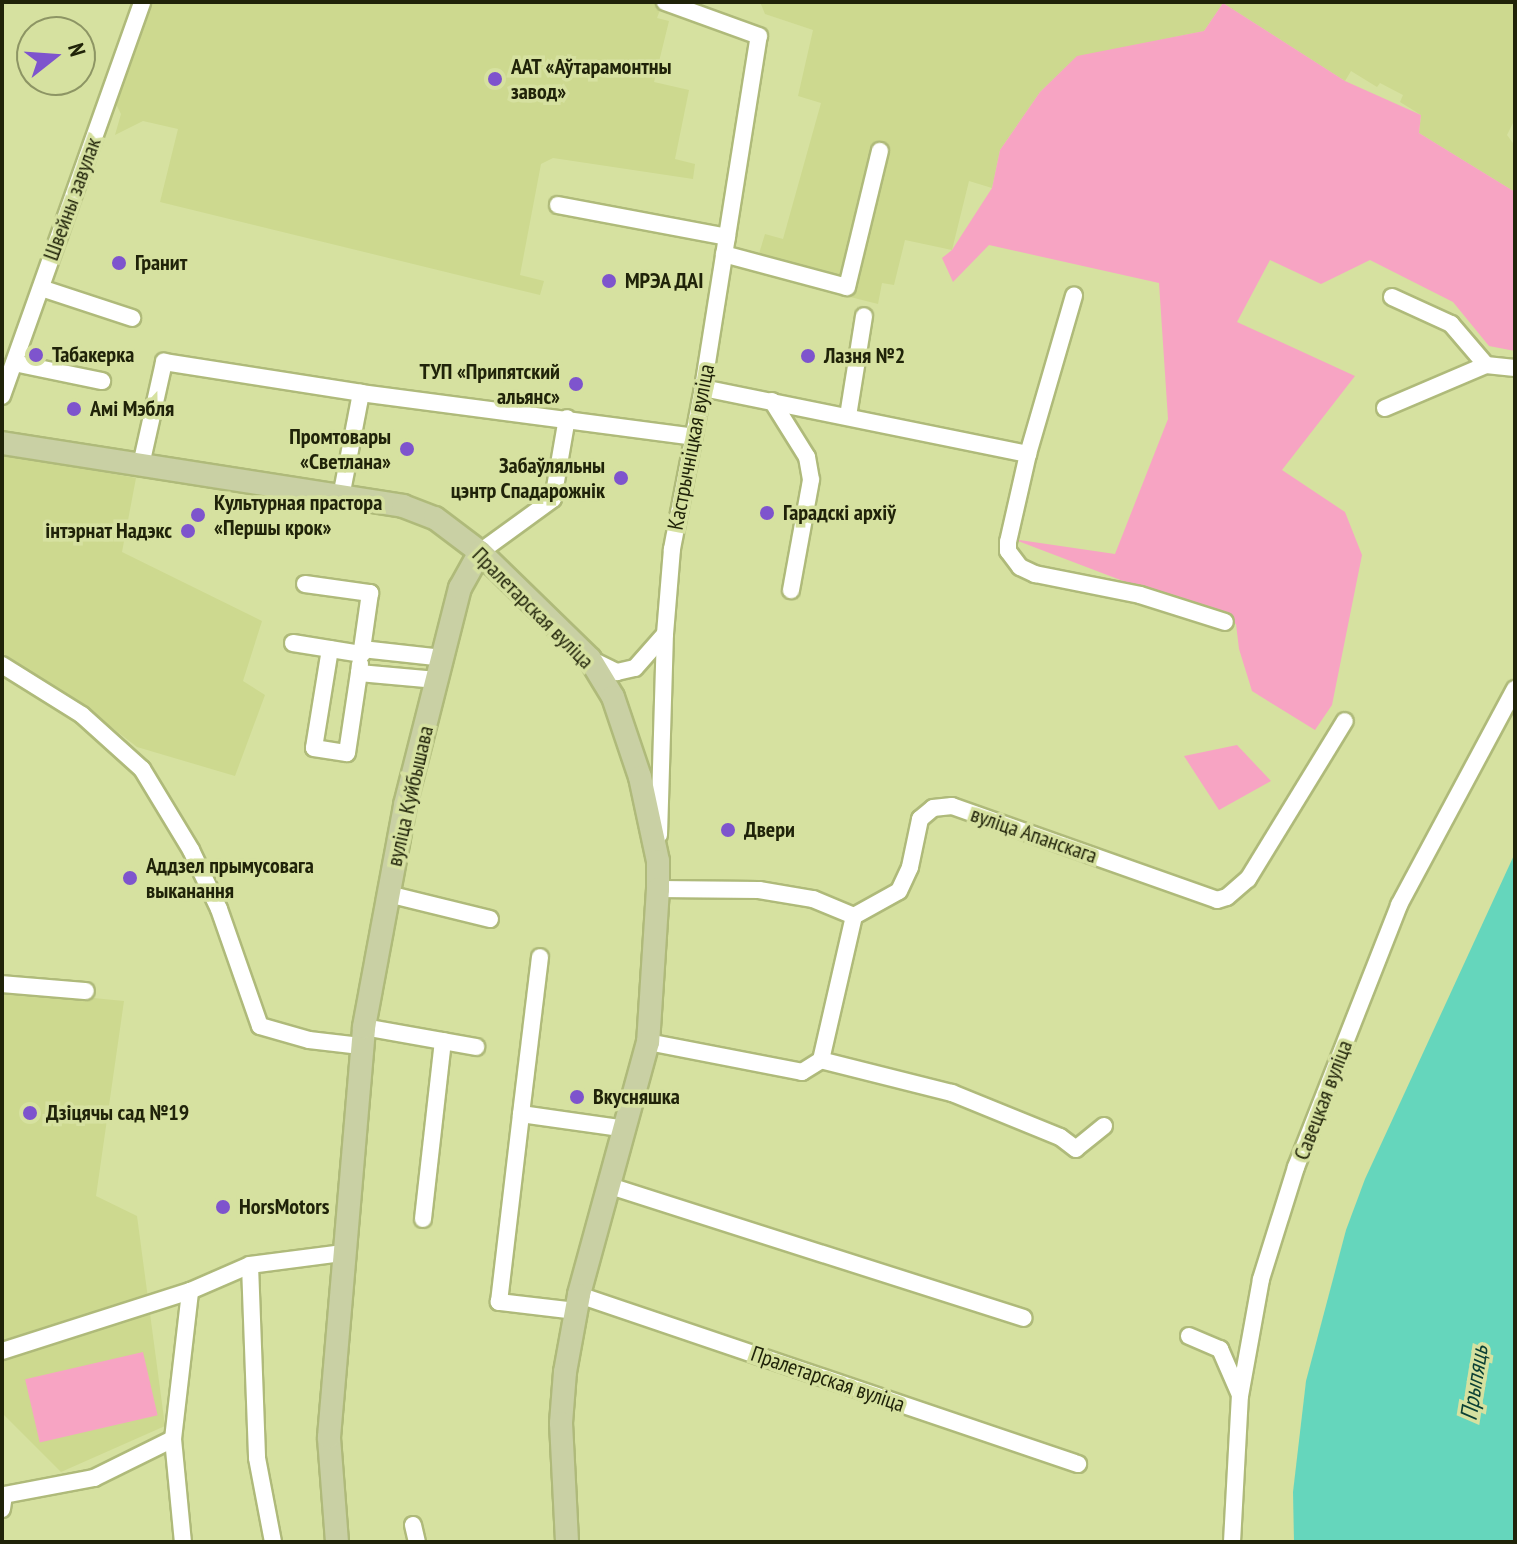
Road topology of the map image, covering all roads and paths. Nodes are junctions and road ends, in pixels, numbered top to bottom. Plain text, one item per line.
1 (142, 2) edge
2 (665, 2) edge
3 (880, 151) dead end
4 (558, 205) dead end
5 (726, 246) junction
6 (41, 288) junction
7 (1074, 296) dead end
8 (1392, 297) dead end
9 (864, 316) dead end
10 (132, 318) dead end
11 (14, 363) junction
12 (1486, 365) junction
13 (1515, 368) edge
14 (102, 381) dead end
15 (703, 388) junction
16 (361, 393) junction
17 (2, 396) edge
18 (772, 401) junction
19 (1385, 408) dead end
20 (848, 416) junction
21 (567, 418) junction
22 (693, 437) junction
23 (2, 443) edge
24 (1028, 454) junction
25 (141, 465) junction
26 (341, 497) junction
27 (480, 552) junction
28 (305, 584) dead end
29 (791, 590) dead end
30 (1225, 622) dead end
31 (665, 634) junction
32 (293, 643) dead end
33 (330, 649) junction
34 (362, 651) junction
35 (443, 658) junction
36 (590, 659) junction
37 (2, 665) edge
38 (359, 673) junction
39 (437, 680) junction
40 (1515, 689) edge
41 (1345, 721) dead end
42 (658, 861) junction
43 (658, 889) junction
44 (388, 894) junction
45 (854, 916) junction
46 (490, 919) dead end
47 (540, 957) dead end
48 (2, 984) edge
49 (86, 991) dead end
50 (362, 1037) junction
51 (443, 1041) junction
52 (648, 1042) junction
53 (476, 1047) dead end
54 (821, 1060) junction
55 (521, 1114) junction
56 (1104, 1126) dead end
57 (626, 1129) junction
58 (610, 1186) junction
59 (423, 1219) dead end
60 (343, 1253) junction
61 (250, 1265) junction
62 (190, 1291) junction
63 (578, 1303) junction
64 (1023, 1318) dead end
65 (1189, 1336) dead end
66 (2, 1351) edge
67 (1240, 1396) junction
68 (173, 1439) junction
69 (1078, 1464) dead end
70 (3, 1499) edge
71 (413, 1525) dead end
72 (183, 1542) edge
73 (273, 1542) edge
74 (337, 1542) edge
75 (417, 1542) edge
76 (567, 1542) edge
77 (1232, 1542) edge

1 - 6 street, Швейны завулак
2 - 5 street, Кастрычніцкая вуліца
3 - 5 street
4 - 5 street
5 - 15 street, Кастрычніцкая вуліца
6 - 10 street
6 - 11 street, Швейны завулак
7 - 24 street
8 - 12 street
9 - 20 street
11 - 14 street
11 - 17 street, Швейны завулак
12 - 13 street
12 - 19 street
15 - 18 street
15 - 22 street, Кастрычніцкая вуліца
16 - 21 street
16 - 25 street
16 - 26 street
18 - 20 street
18 - 29 street
20 - 24 street
21 - 22 street
21 - 27 street
22 - 31 street, Кастрычніцкая вуліца
23 - 25 main road, Пралетарская вуліца
24 - 30 street
25 - 26 main road, Пралетарская вуліца
26 - 27 main road, Пралетарская вуліца
27 - 35 main road, вуліца Куйбышава
27 - 36 main road, Пралетарская вуліца
28 - 34 street
31 - 36 street
31 - 42 street, Кастрычніцкая вуліца
32 - 33 street
33 - 34 street
33 - 38 street
34 - 35 street
34 - 38 street
35 - 39 main road, вуліца Куйбышава
36 - 42 main road, Пралетарская вуліца
37 - 50 street
38 - 39 street
39 - 44 main road, вуліца Куйбышава
40 - 67 street, Савецкая вуліца
41 - 45 street, вуліца Апанскага
42 - 43 main road, Пралетарская вуліца
43 - 45 street
43 - 52 main road, Пралетарская вуліца
44 - 46 street
44 - 50 main road, вуліца Куйбышава
45 - 54 street
47 - 55 street
48 - 49 street
50 - 51 street
50 - 60 main road, вуліца Куйбышава
51 - 53 street
51 - 59 street
52 - 54 street
52 - 57 main road, Пралетарская вуліца
54 - 56 street
55 - 57 street
55 - 63 street
57 - 58 main road, Пралетарская вуліца
58 - 63 main road, Пралетарская вуліца
58 - 64 street
60 - 61 street
60 - 74 main road, вуліца Куйбышава
61 - 62 street
61 - 73 street
62 - 66 street
62 - 68 street
63 - 69 street, Пралетарская вуліца
63 - 76 main road, Пралетарская вуліца
65 - 67 street
67 - 77 street, Савецкая вуліца
68 - 70 street
68 - 72 street
71 - 75 street

